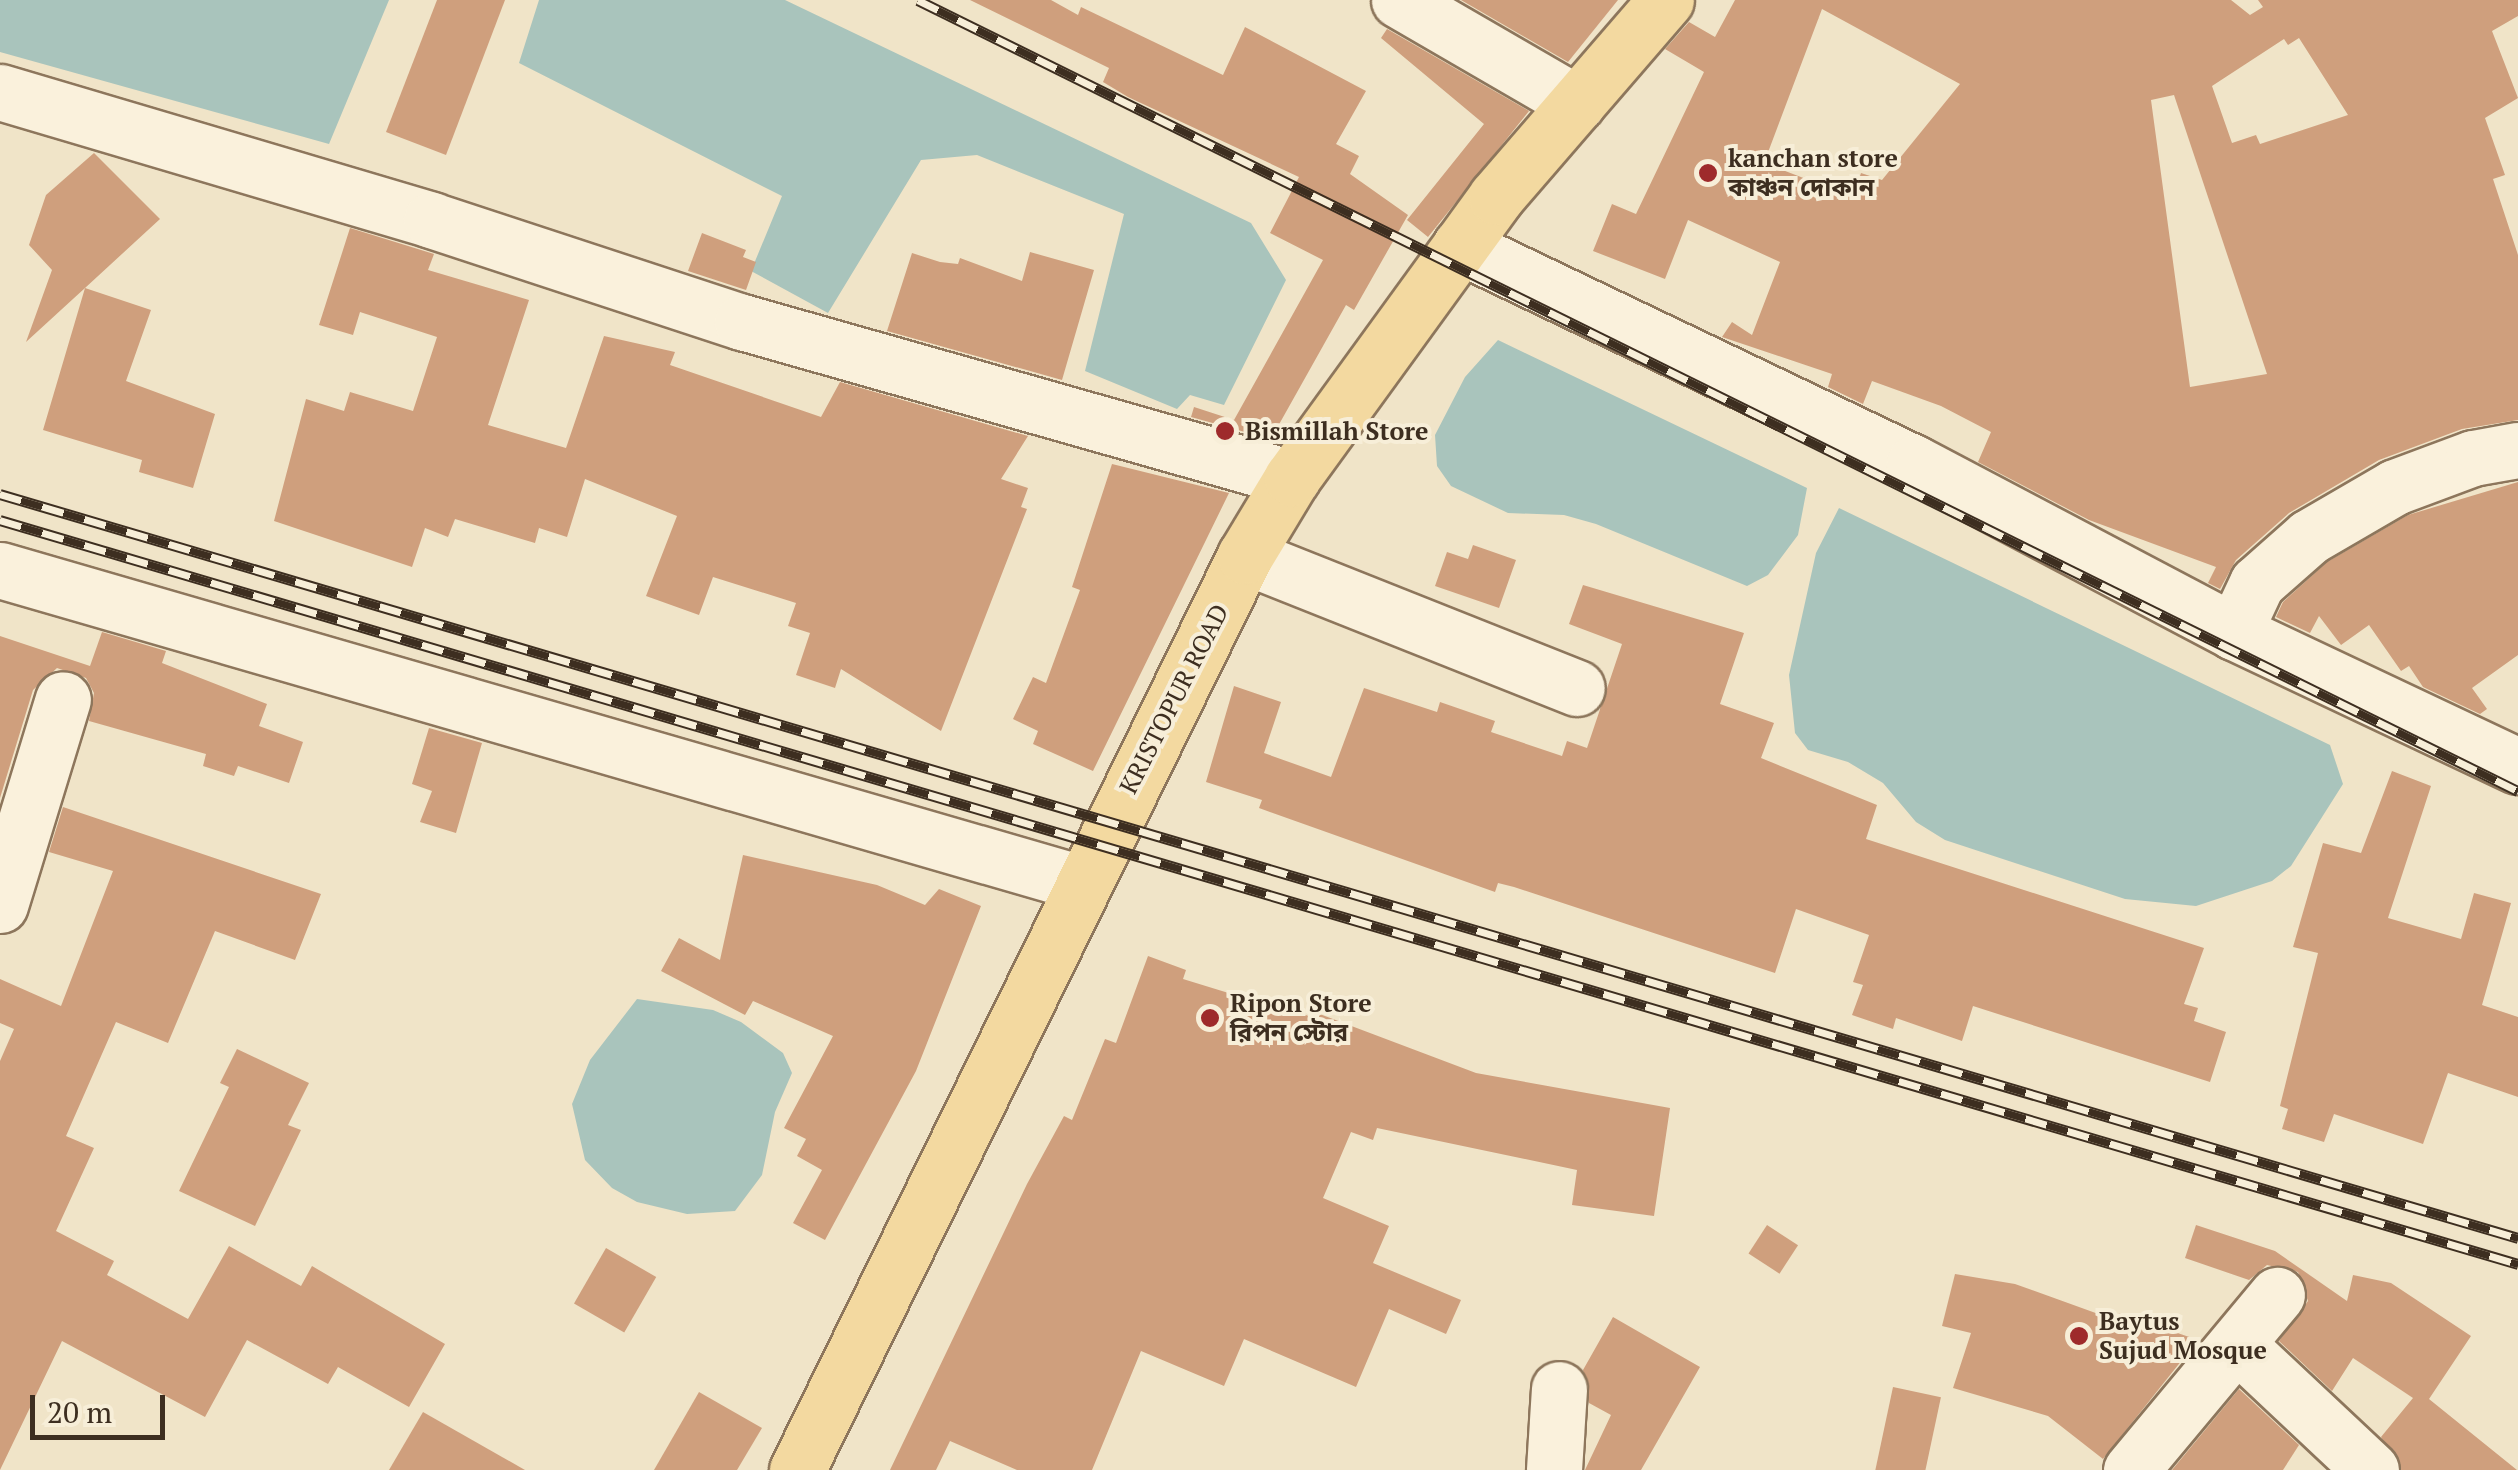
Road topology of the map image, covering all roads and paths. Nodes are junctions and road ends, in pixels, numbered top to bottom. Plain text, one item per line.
1 (1399, 0) edge
2 (1666, 0) edge
3 (0, 92) edge
4 (1577, 103) junction
5 (1460, 246) junction
6 (2518, 450) edge
7 (1292, 478) junction
8 (1245, 556) junction
9 (0, 570) edge
10 (2234, 632) junction
11 (1577, 688) dead end
12 (63, 699) dead end
13 (2518, 766) edge
14 (1082, 883) junction
15 (0, 905) edge
16 (2277, 1295) dead end
17 (2238, 1346) junction
18 (1559, 1389) dead end
19 (797, 1470) edge
20 (1554, 1470) edge
21 (2131, 1470) edge
22 (2371, 1470) edge

1 - 4 street
2 - 4 main road, KRISTOPUR ROAD
3 - 7 street
4 - 5 main road, KRISTOPUR ROAD
5 - 7 main road, KRISTOPUR ROAD
5 - 10 street
6 - 10 street
7 - 8 main road, KRISTOPUR ROAD
8 - 11 street
8 - 14 main road, KRISTOPUR ROAD
9 - 14 street
10 - 13 street
12 - 15 street
14 - 19 main road, KRISTOPUR ROAD
16 - 17 street
17 - 21 street
17 - 22 street
18 - 20 street

